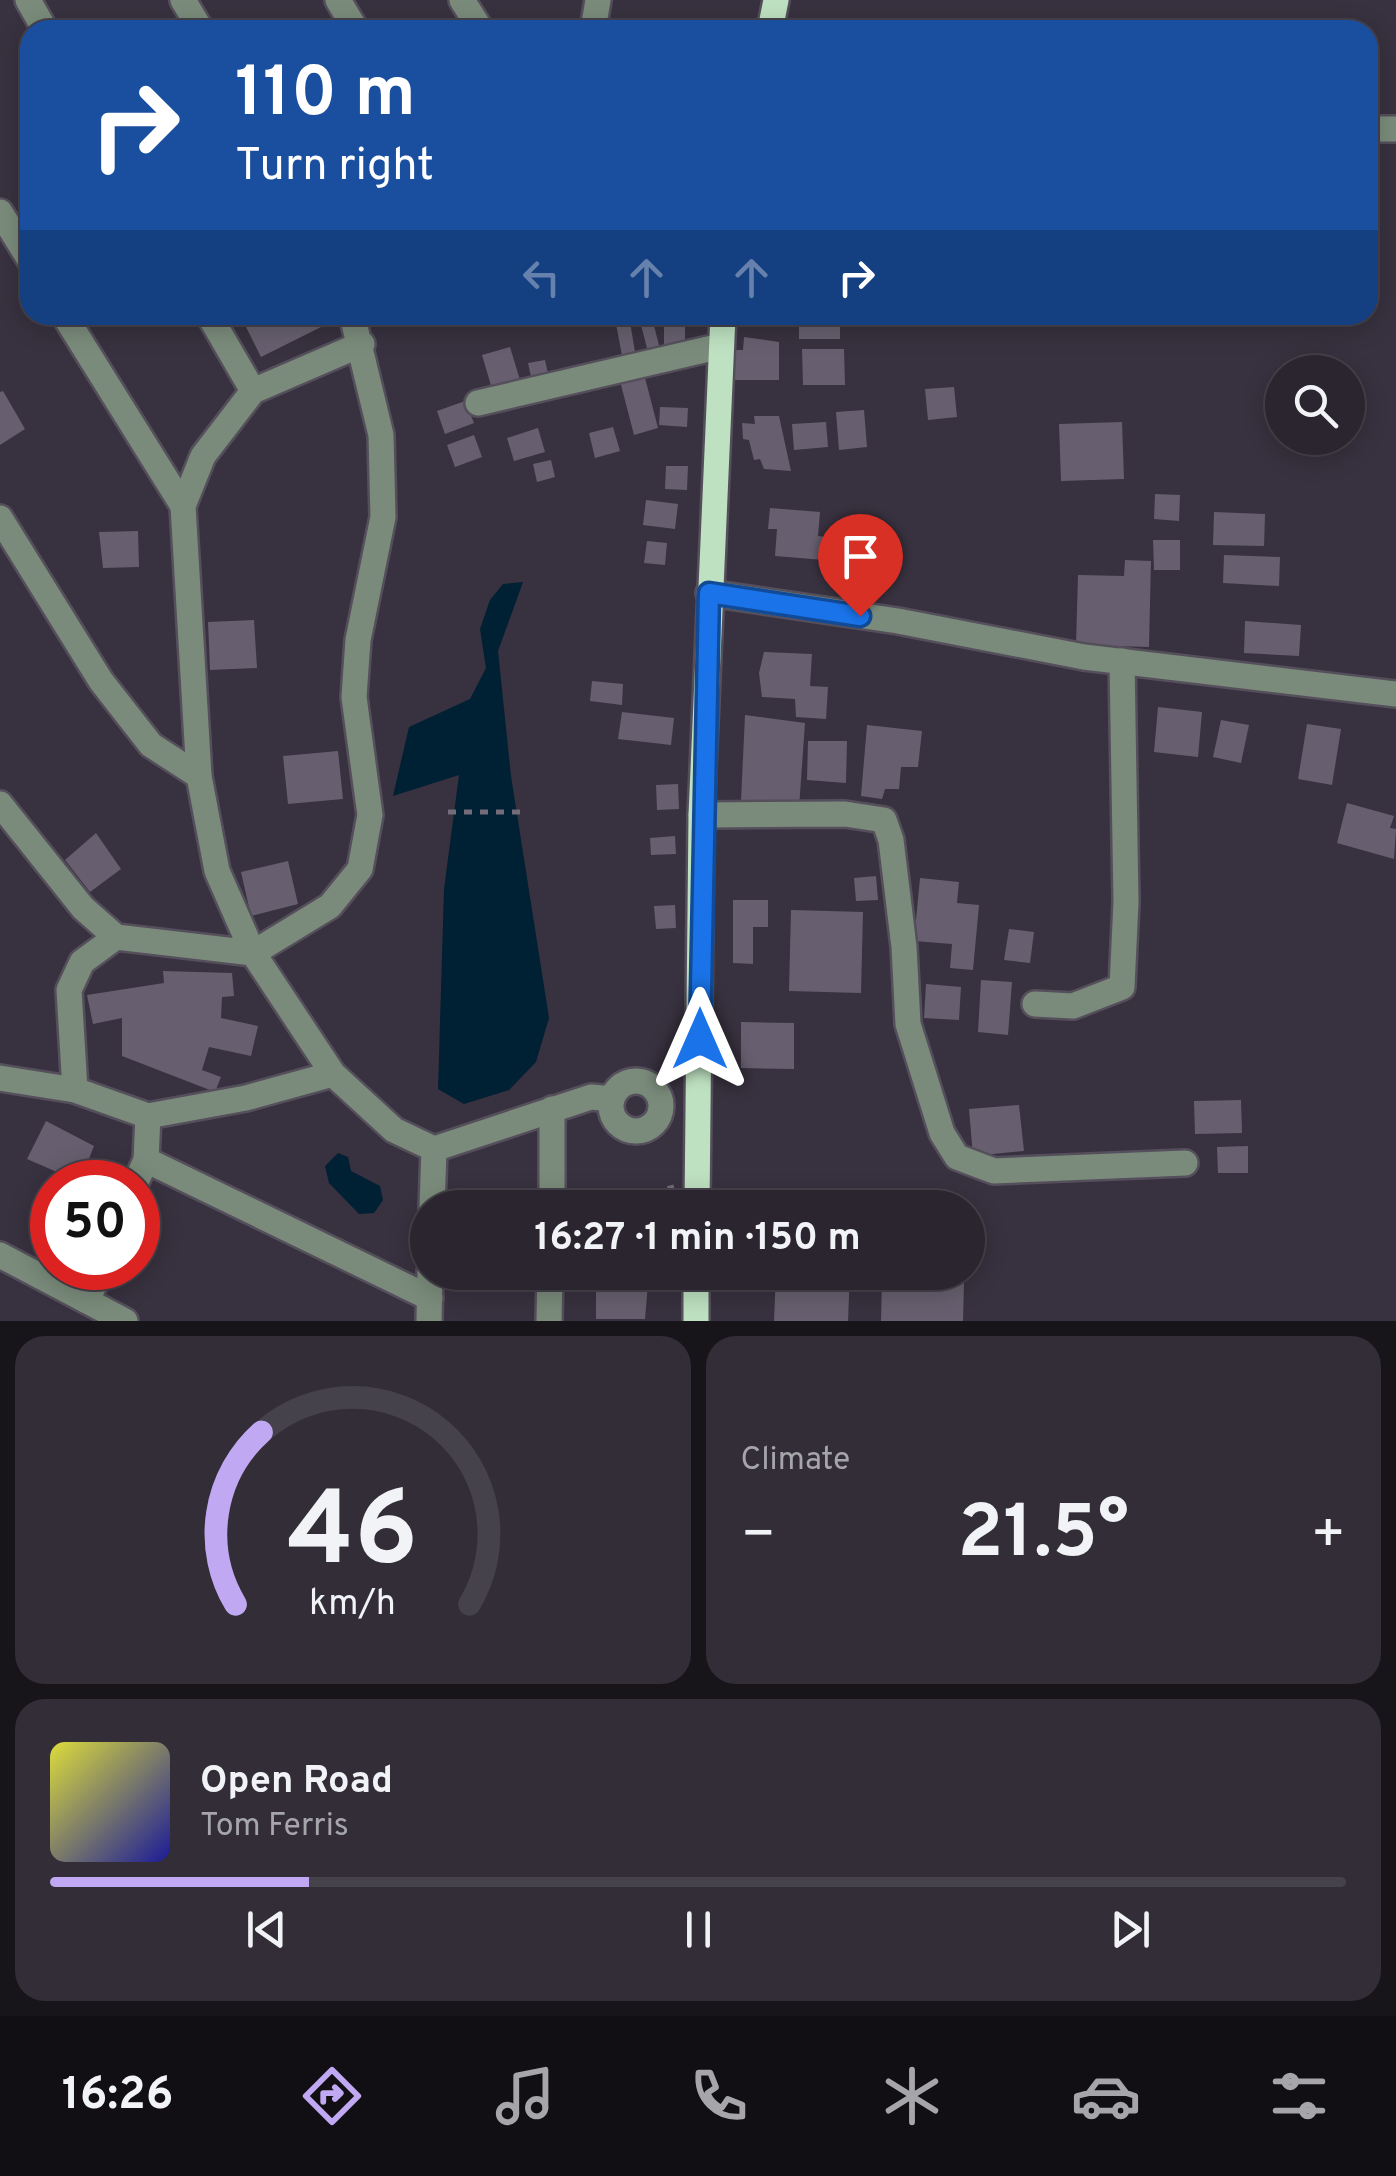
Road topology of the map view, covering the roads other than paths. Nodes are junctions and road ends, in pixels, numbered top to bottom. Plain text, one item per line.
1 (0, 212) edge
2 (20, 244) edge
3 (70, 325) edge
4 (215, 325) edge
5 (355, 325) edge
6 (722, 325) edge
7 (362, 344) junction
8 (720, 346) junction
9 (253, 391) junction
10 (478, 403) dead end
11 (183, 506) junction
12 (0, 518) edge
13 (709, 593) junction
14 (1122, 662) junction
15 (1396, 694) edge
16 (199, 776) junction
17 (0, 804) edge
18 (701, 815) junction
19 (116, 937) junction
20 (254, 953) junction
21 (1035, 1004) dead end
22 (333, 1074) junction
23 (0, 1078) edge
24 (75, 1090) junction
25 (612, 1099) junction
26 (552, 1109) junction
27 (660, 1109) junction
28 (699, 1114) junction
29 (148, 1116) junction
30 (434, 1149) junction
31 (142, 1160) edge
32 (1186, 1163) dead end
33 (160, 1179) edge
34 (433, 1190) edge
35 (552, 1190) edge
36 (697, 1190) edge
37 (0, 1255) edge
38 (92, 1290) edge
39 (550, 1290) edge
40 (696, 1290) edge
41 (430, 1297) edge
42 (87, 1301) junction
43 (125, 1321) edge
44 (549, 1321) edge
45 (696, 1321) edge

1 - 2 street
3 - 11 street
4 - 9 street
5 - 7 street
6 - 8 main road
7 - 9 street
7 - 20 street
8 - 10 street
8 - 13 main road
9 - 11 street
11 - 16 street
12 - 16 street
13 - 14 street
13 - 18 main road
14 - 15 street
14 - 21 street
16 - 20 street
17 - 19 street
18 - 28 main road
18 - 32 street
19 - 20 street
19 - 24 street
20 - 22 street
22 - 29 street
22 - 30 street
23 - 24 street
24 - 29 street
25 - 26 street
25 - 27 street
25 - 27 street
26 - 30 street
26 - 35 street
27 - 28 street
28 - 36 main road
29 - 31 street
30 - 34 street
33 - 41 street
37 - 42 street
38 - 42 street
39 - 44 street
40 - 45 main road
42 - 43 street

